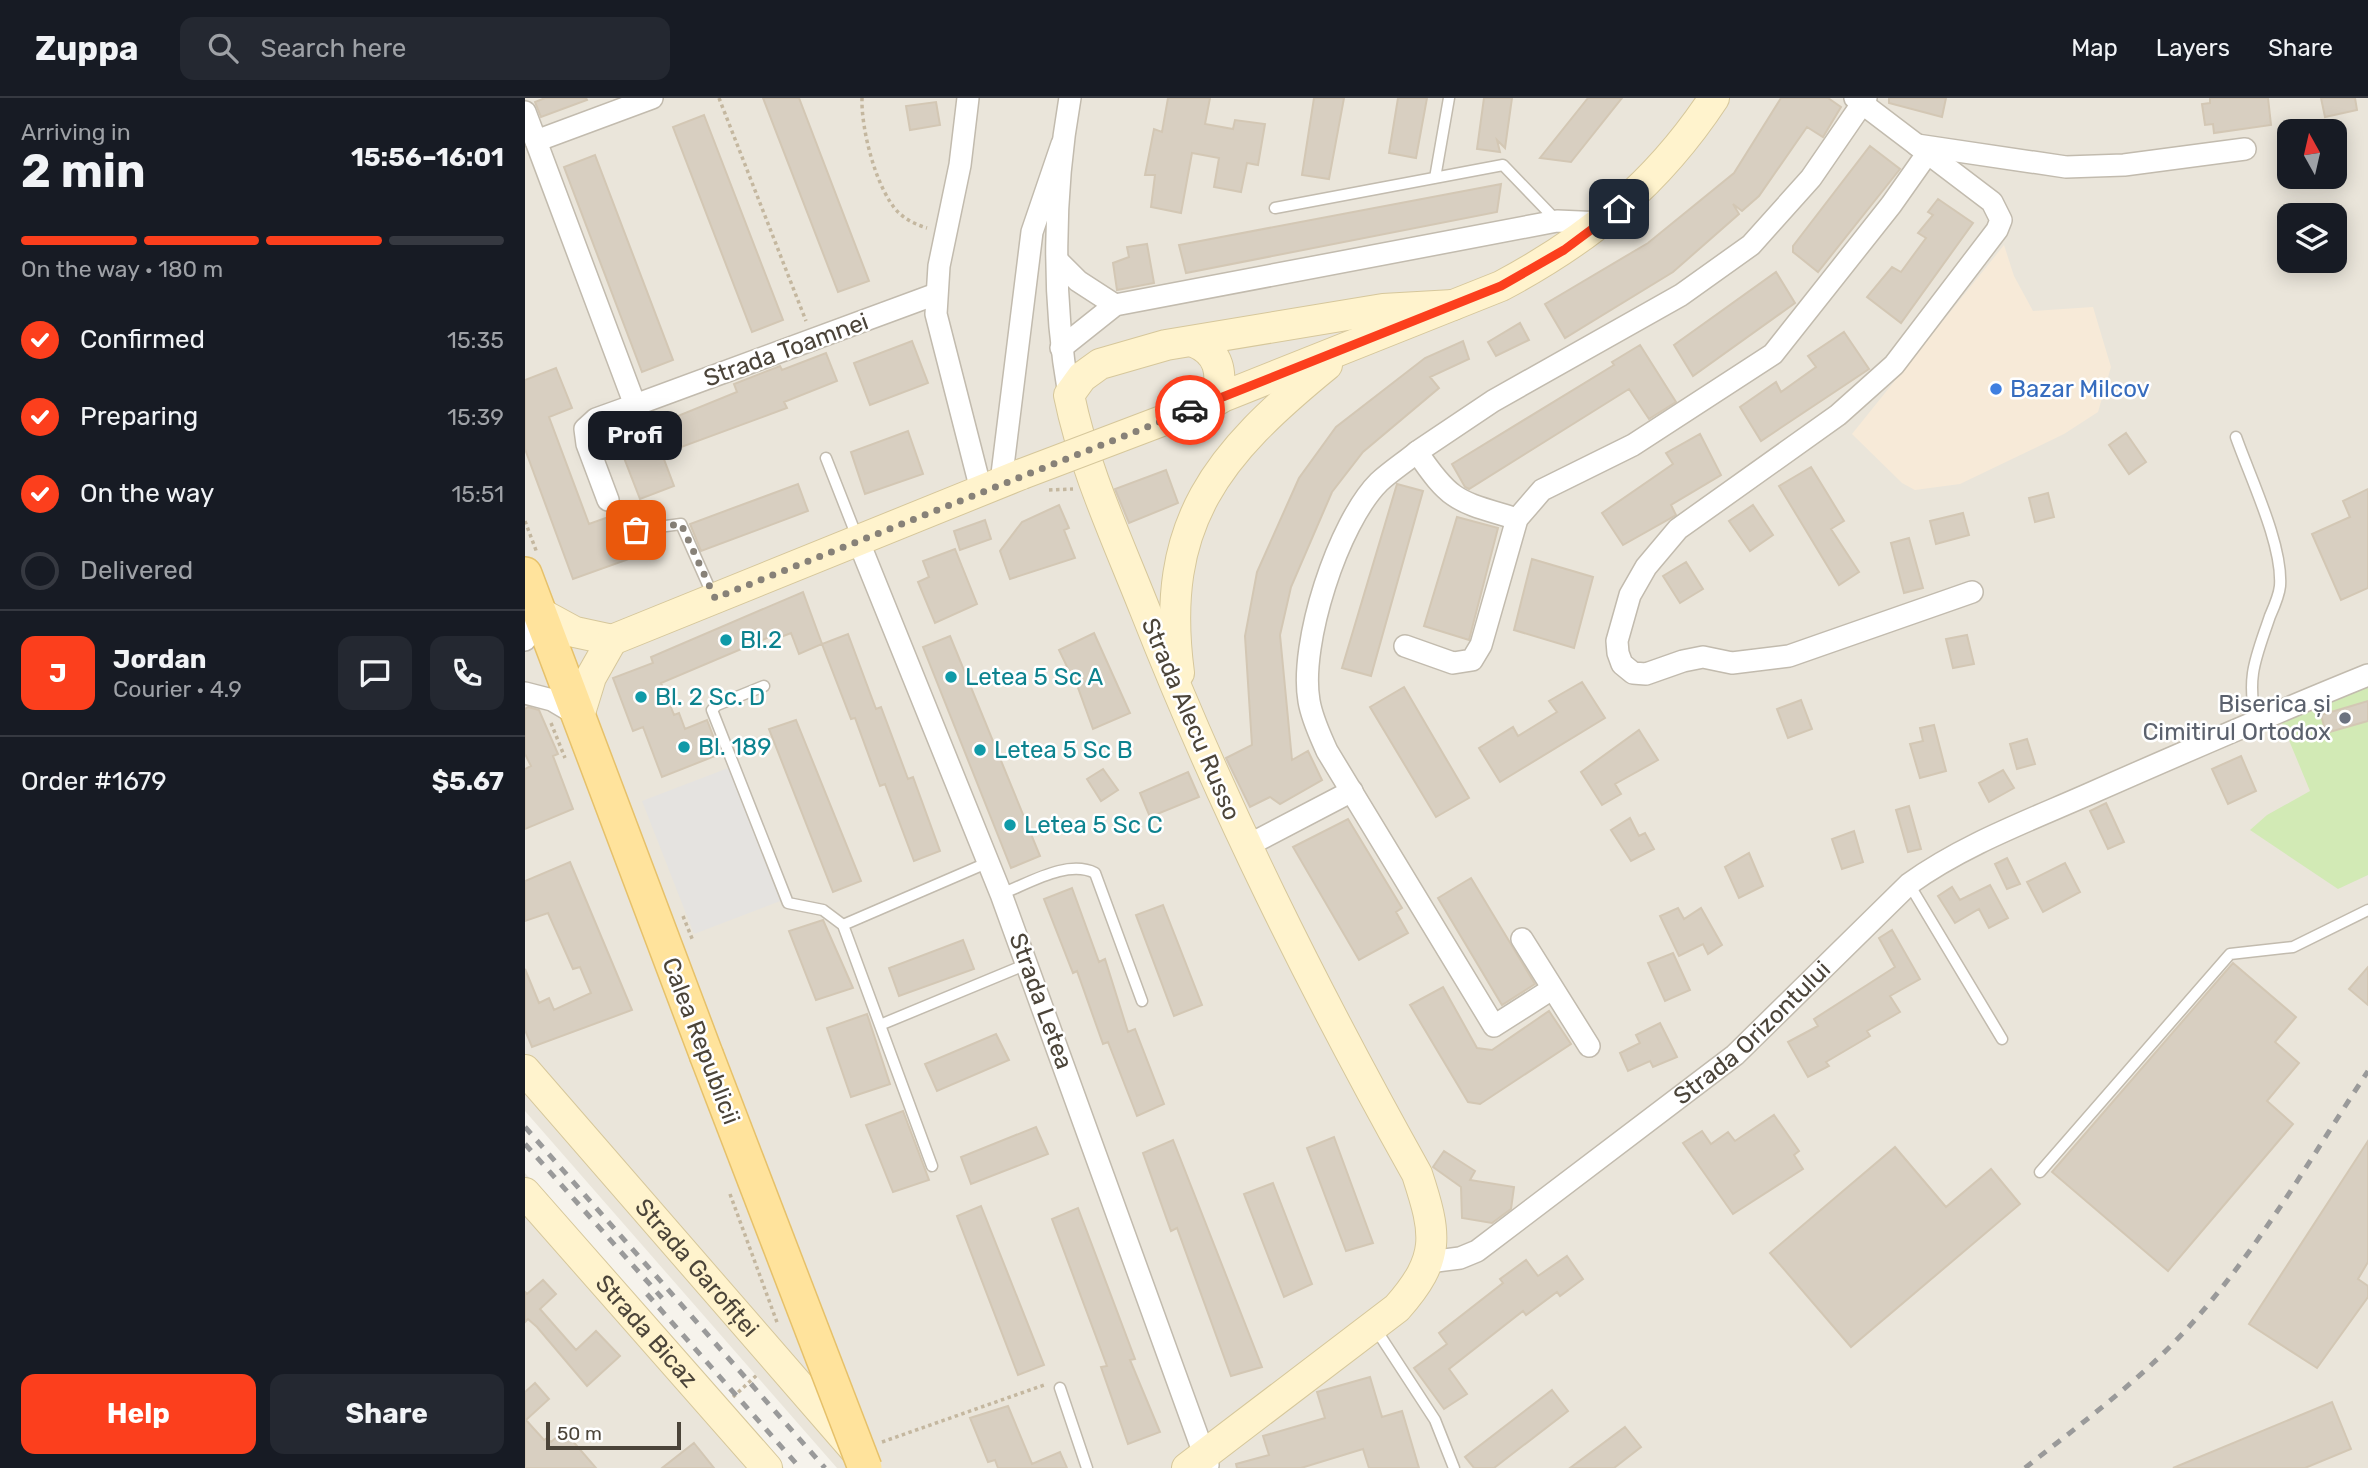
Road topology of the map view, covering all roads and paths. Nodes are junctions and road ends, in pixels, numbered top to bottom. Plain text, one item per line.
1 (652, 98) edge
2 (719, 98) edge
3 (862, 98) edge
4 (968, 98) edge
5 (1070, 98) edge
6 (1449, 98) edge
7 (1714, 98) edge
8 (1861, 100) edge
9 (525, 112) edge
10 (536, 141) junction
11 (1062, 144) junction
12 (1921, 149) junction
13 (2245, 149) dead end
14 (1435, 178) junction
15 (1275, 208) dead end
16 (1557, 221) junction
17 (1603, 223) junction
18 (946, 234) junction
19 (1058, 261) junction
20 (936, 294) junction
21 (1115, 304) junction
22 (1453, 305) junction
23 (813, 339) junction
24 (1194, 342) junction
25 (1353, 344) junction
26 (1061, 348) junction
27 (1069, 395) junction
28 (1219, 399) junction
29 (635, 405) junction
30 (2236, 437) dead end
31 (1417, 452) junction
32 (826, 458) dead end
33 (1002, 482) junction
34 (1076, 489) dead end
35 (1047, 490) dead end
36 (608, 500) dead end
37 (1517, 519) junction
38 (636, 530) dead end
39 (858, 540) junction
40 (525, 574) edge
41 (1972, 592) dead end
42 (715, 598) junction
43 (533, 627) edge
44 (612, 640) junction
45 (1405, 646) dead end
46 (2368, 675) edge
47 (764, 686) dead end
48 (525, 693) edge
49 (1184, 708) junction
50 (579, 716) junction
51 (2256, 720) junction
52 (1352, 791) junction
53 (1245, 847) junction
54 (989, 862) junction
55 (1909, 884) junction
56 (1001, 894) junction
57 (2368, 910) edge
58 (843, 925) junction
59 (1522, 939) dead end
60 (1027, 964) junction
61 (1552, 989) junction
62 (1142, 1001) dead end
63 (880, 1025) junction
64 (2002, 1040) dead end
65 (1589, 1046) dead end
66 (525, 1070) edge
67 (932, 1166) dead end
68 (2040, 1172) dead end
69 (525, 1194) edge
70 (1429, 1262) junction
71 (1375, 1328) junction
72 (776, 1359) junction
73 (1060, 1388) joint
74 (717, 1411) junction
75 (869, 1461) edge
76 (1200, 1464) edge
77 (767, 1468) edge
78 (1087, 1468) edge
79 (1454, 1468) edge

1 - 10 street
2 - 23 path
3 - 18 path
4 - 18 street
5 - 11 street, Strada Alecu Russo
6 - 14 lane
7 - 17 street
8 - 12 street
8 - 31 street
9 - 10 street
10 - 29 street
11 - 19 street, Strada Alecu Russo
11 - 33 street, Strada Alecu Russo
12 - 13 street
12 - 37 street
12 - 41 street
14 - 15 lane
14 - 16 lane
16 - 17 street
16 - 21 street
17 - 22 street
18 - 20 street
19 - 21 street
19 - 26 street, Strada Alecu Russo
20 - 23 street, Strada Toamnei
20 - 33 street
21 - 26 street
22 - 24 street
22 - 25 street
23 - 29 street, Strada Toamnei
24 - 27 street
24 - 28 street
25 - 28 street
25 - 49 street
26 - 27 street, Strada Alecu Russo
27 - 49 street, Strada Alecu Russo
28 - 33 street, bridge
29 - 36 street, Strada Toamnei
30 - 51 lane
31 - 37 street
31 - 52 street
32 - 39 lane
33 - 39 street
34 - 35 path
37 - 45 street
38 - 42 lane
39 - 42 street
39 - 54 street, Strada Letea
40 - 43 main road, Calea Republicii
42 - 44 street
43 - 44 street
43 - 50 main road, Calea Republicii
44 - 50 street
46 - 51 street, Strada Orizontului
47 - 58 lane
48 - 50 street
49 - 53 street, Strada Alecu Russo
50 - 75 main road, Calea Republicii, bridge
51 - 55 street, Strada Orizontului
52 - 53 street
52 - 61 street
53 - 70 street, Strada Alecu Russo
54 - 56 street, Strada Letea
54 - 58 lane
55 - 64 lane
55 - 70 street, Strada Orizontului
56 - 60 street, Strada Letea
56 - 62 lane
57 - 68 lane
58 - 63 lane
59 - 61 street
60 - 63 lane
60 - 76 street, Strada Letea
61 - 65 street
63 - 67 lane
66 - 72 street, Strada Garofiței
69 - 74 street, Strada Bicaz
70 - 71 street
71 - 76 street
71 - 79 lane
72 - 74 path
72 - 75 street, Strada Garofiței
73 - 75 path
73 - 78 lane
74 - 77 street, Strada Bicaz

